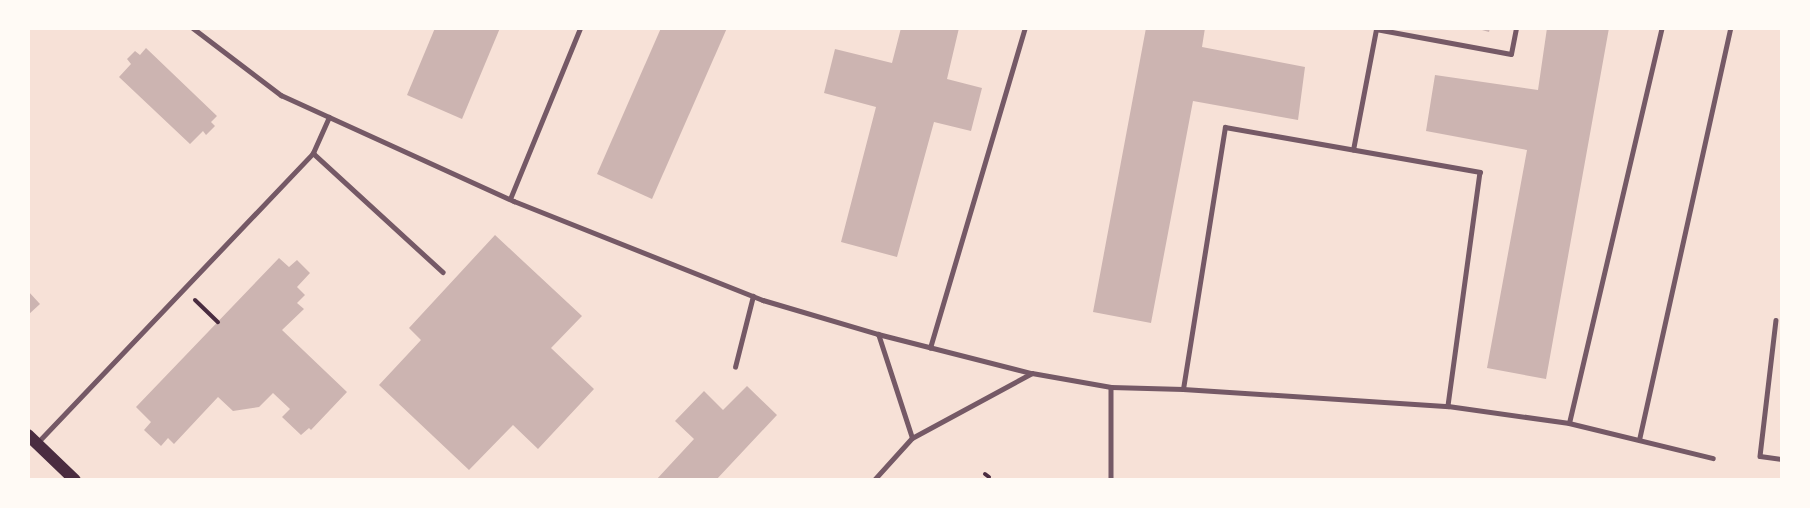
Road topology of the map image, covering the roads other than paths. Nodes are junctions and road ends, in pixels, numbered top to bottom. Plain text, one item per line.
1 (193, 28) edge
2 (580, 28) edge
3 (1025, 28) edge
4 (1516, 28) edge
5 (1662, 28) edge
6 (1730, 28) edge
7 (329, 117) junction
8 (1353, 150) junction
9 (313, 153) junction
10 (510, 199) junction
11 (443, 273) dead end
12 (753, 296) junction
13 (1776, 320) dead end
14 (878, 334) junction
15 (930, 348) junction
16 (735, 367) dead end
17 (1032, 373) junction
18 (1111, 387) junction
19 (1183, 389) junction
20 (1448, 406) junction
21 (1569, 423) junction
22 (912, 438) junction
23 (33, 439) edge
24 (1639, 440) junction
25 (1713, 458) dead end
26 (1782, 459) edge
27 (75, 480) edge
28 (874, 480) edge
29 (1111, 480) edge

1 - 7 lane
2 - 10 lane
3 - 15 lane
4 - 8 lane
5 - 21 lane
6 - 24 lane
7 - 9 lane
7 - 10 lane
8 - 19 lane
8 - 20 lane
9 - 11 lane
9 - 23 lane
10 - 12 lane
12 - 14 lane
12 - 16 lane
13 - 26 lane
14 - 15 lane
14 - 22 lane
15 - 17 lane
17 - 18 lane
17 - 22 lane
18 - 19 lane
18 - 29 lane
19 - 20 lane
20 - 21 lane
21 - 24 lane
22 - 28 lane
23 - 27 main road
24 - 25 lane

